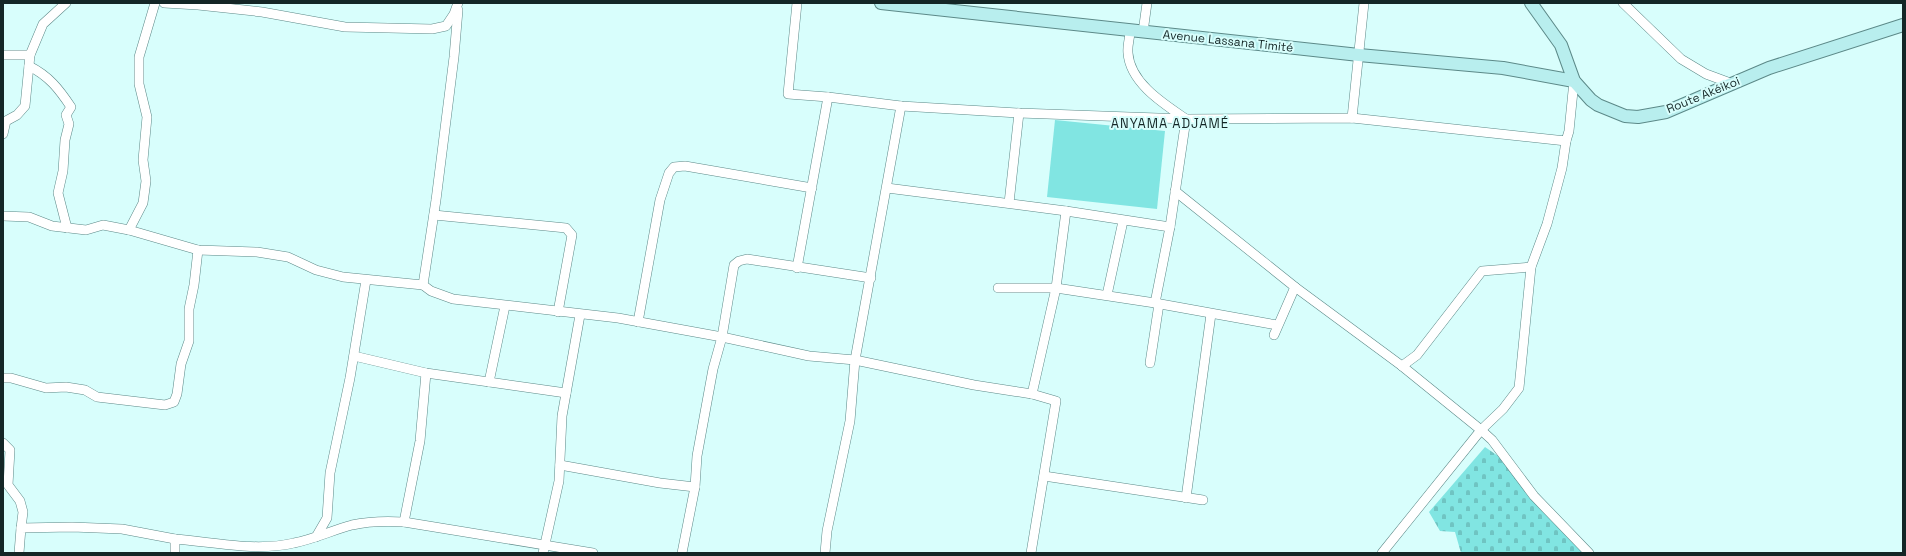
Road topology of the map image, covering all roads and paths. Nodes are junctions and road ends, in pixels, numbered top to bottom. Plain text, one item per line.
1 (66, 3) edge
2 (155, 3) edge
3 (164, 3) edge
4 (459, 3) edge
5 (797, 3) edge
6 (881, 3) edge
7 (1147, 3) edge
8 (1364, 3) edge
9 (1531, 3) edge
10 (1623, 3) edge
11 (1901, 24) edge
12 (1130, 31) junction
13 (1143, 32) junction
14 (3, 55) edge
15 (30, 55) junction
16 (1359, 55) junction
17 (29, 66) junction
18 (1574, 81) junction
19 (1733, 84) junction
20 (828, 97) junction
21 (901, 106) junction
22 (1019, 113) junction
23 (1352, 118) junction
24 (1186, 119) junction
25 (3, 134) edge
26 (1566, 141) junction
27 (812, 188) junction
28 (887, 188) junction
29 (1175, 191) junction
30 (1009, 203) junction
31 (1066, 211) junction
32 (434, 215) junction
33 (3, 216) edge
34 (1123, 221) junction
35 (1170, 227) junction
36 (67, 228) junction
37 (129, 230) junction
38 (198, 250) junction
39 (1531, 267) junction
40 (797, 268) junction
41 (871, 278) junction
42 (366, 280) junction
43 (423, 284) junction
44 (1295, 287) junction
45 (998, 288) dead end
46 (1056, 288) junction
47 (1107, 295) junction
48 (1157, 303) junction
49 (505, 306) junction
50 (558, 312) junction
51 (1211, 314) junction
52 (580, 315) junction
53 (638, 322) junction
54 (1277, 325) junction
55 (1274, 335) dead end
56 (722, 337) junction
57 (354, 356) junction
58 (855, 360) junction
59 (1150, 363) dead end
60 (1402, 366) junction
61 (426, 373) junction
62 (3, 378) edge
63 (489, 382) junction
64 (566, 393) junction
65 (1032, 394) junction
66 (1481, 430) junction
67 (3, 443) edge
68 (560, 465) junction
69 (1044, 476) junction
70 (695, 487) junction
71 (1186, 498) junction
72 (1203, 500) dead end
73 (404, 522) junction
74 (21, 528) junction
75 (316, 537) junction
76 (175, 539) junction
77 (543, 550) edge
78 (19, 553) edge
79 (175, 553) edge
80 (593, 553) edge
81 (682, 553) edge
82 (825, 553) edge
83 (1031, 553) edge
84 (1382, 553) edge
85 (1589, 553) edge

1 - 15 street
2 - 37 street
3 - 4 street
4 - 32 street
5 - 20 street
6 - 12 street, Avenue Lassana Timité
7 - 13 street
8 - 16 street
9 - 18 street, Route Akéikoi
10 - 19 street
11 - 19 street, Route Akéikoi
12 - 13 street, Avenue Lassana Timité
12 - 24 street
13 - 16 street, Avenue Lassana Timité
14 - 15 street
15 - 17 street
16 - 18 street, Avenue Lassana Timité
16 - 23 street
17 - 25 street
17 - 36 street
18 - 19 street, Route Akéikoi
18 - 26 street
20 - 21 street
20 - 27 street
21 - 22 street
21 - 28 street
22 - 24 street
22 - 30 street
23 - 24 street
23 - 26 street
24 - 29 street
26 - 39 street
27 - 40 street
27 - 53 street
28 - 30 street
28 - 41 street
29 - 35 street
29 - 44 street
30 - 31 street
31 - 34 street
31 - 46 street
32 - 43 street
32 - 50 street
33 - 36 street
34 - 35 street
34 - 47 street
35 - 48 street
36 - 37 street
37 - 38 street
38 - 42 street
38 - 62 street
39 - 60 street
39 - 66 street
40 - 41 street
40 - 56 street
41 - 58 street
42 - 43 street
42 - 57 street
43 - 49 street
44 - 54 street
44 - 60 street
45 - 46 street
46 - 47 street
46 - 65 street
47 - 48 street
48 - 51 street
48 - 59 street
49 - 50 street
49 - 63 street
50 - 52 street
51 - 54 street
51 - 71 street
52 - 53 street
52 - 64 street
53 - 56 street
54 - 55 street
56 - 58 street
56 - 70 street
57 - 61 street
57 - 75 street
58 - 65 street
58 - 82 street
60 - 66 street
61 - 63 street
61 - 73 street
63 - 64 street
64 - 68 street
65 - 69 street
66 - 84 street
66 - 85 street
67 - 74 street
68 - 70 street
68 - 77 street
69 - 71 street
69 - 83 street
70 - 81 street
71 - 72 street
73 - 75 street
73 - 77 street
74 - 76 street
74 - 78 street
75 - 76 street
76 - 79 street
77 - 80 street

